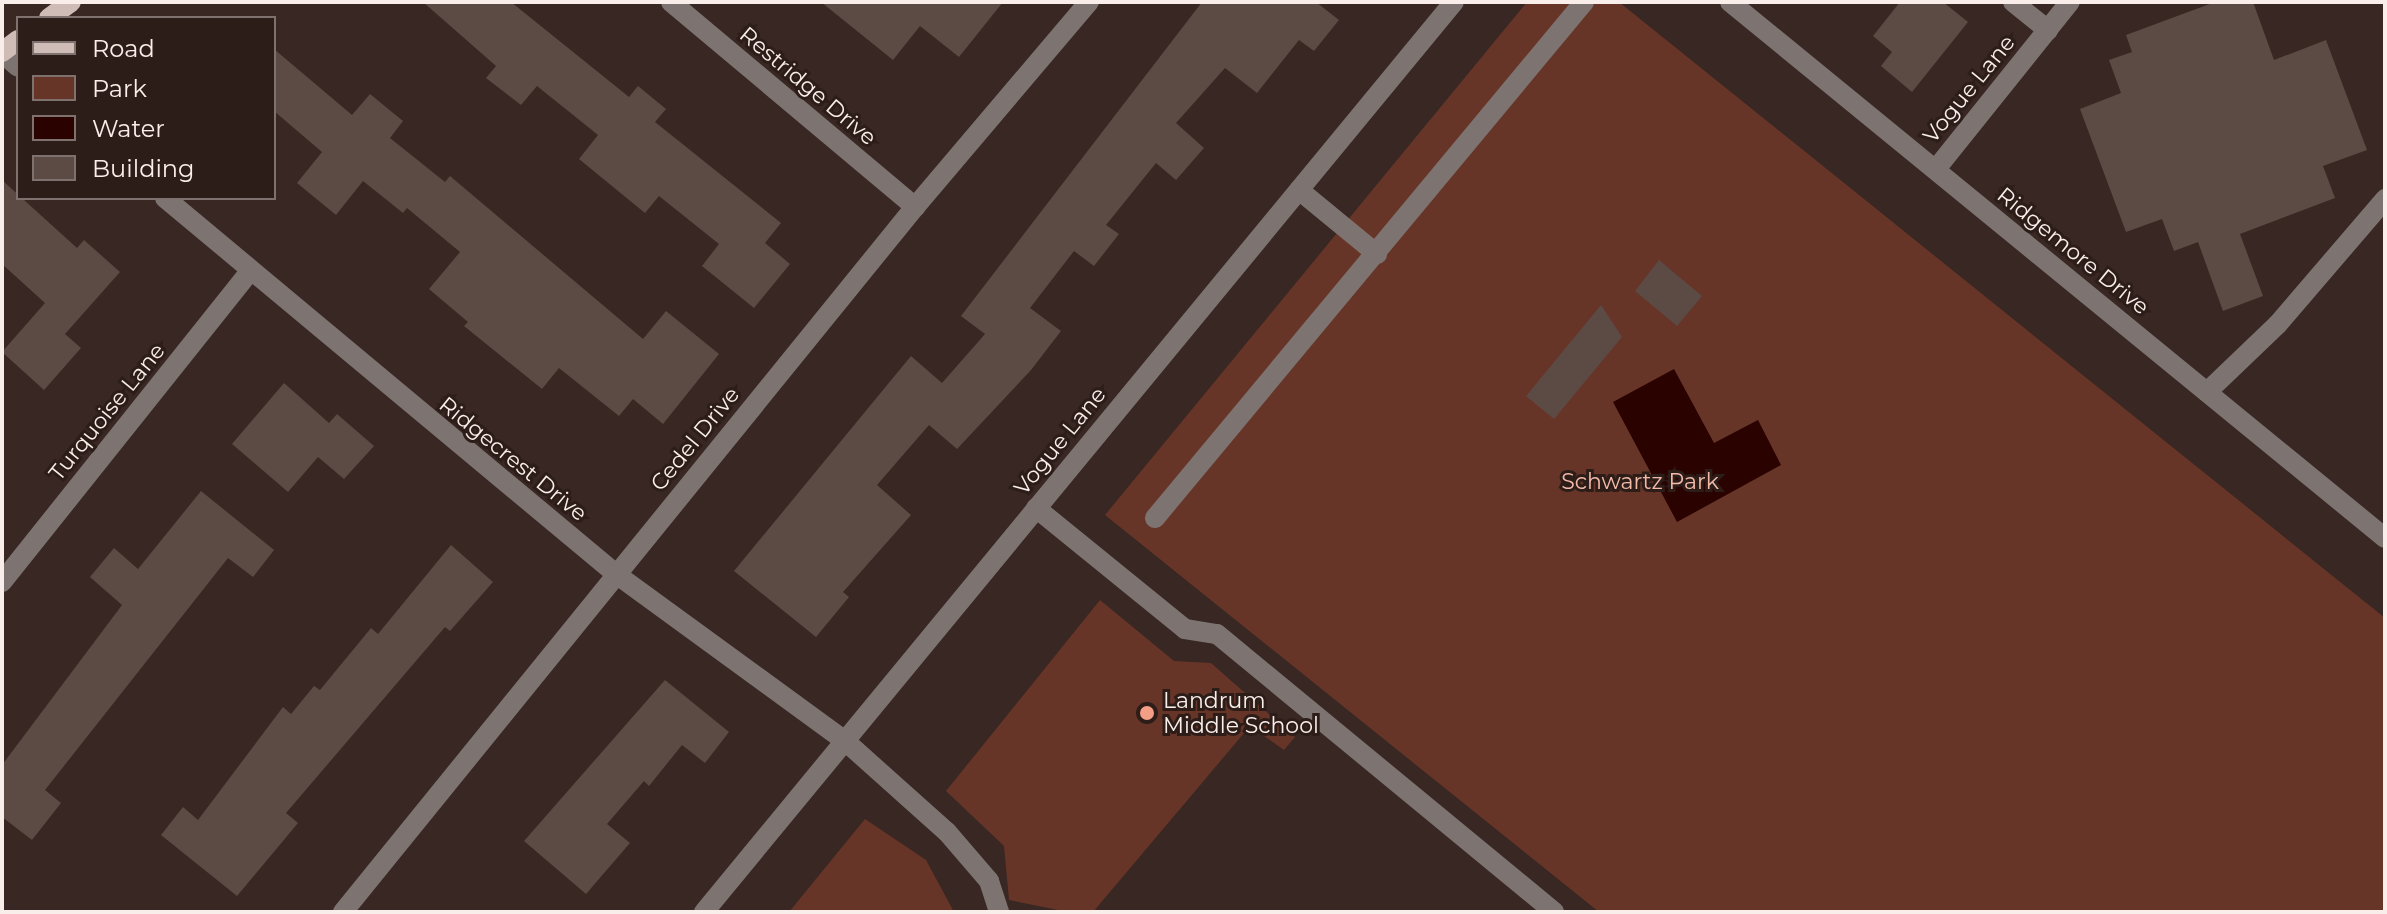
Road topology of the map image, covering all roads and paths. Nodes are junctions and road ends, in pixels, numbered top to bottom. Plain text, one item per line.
1 (71, 2) edge
2 (671, 2) edge
3 (1089, 2) edge
4 (1454, 2) edge
5 (1584, 2) edge
6 (1730, 2) edge
7 (2013, 2) edge
8 (2070, 2) edge
9 (52, 16) edge
10 (2048, 30) junction
11 (1936, 169) junction
12 (1299, 190) junction
13 (2385, 199) edge
14 (167, 200) edge
15 (915, 207) junction
16 (1377, 254) junction
17 (249, 273) junction
18 (2207, 392) junction
19 (1036, 508) junction
20 (1155, 518) dead end
21 (2385, 538) edge
22 (616, 574) junction
23 (2, 582) edge
24 (844, 740) junction
25 (343, 912) edge
26 (704, 912) edge
27 (1000, 912) edge
28 (1006, 912) edge
29 (1554, 912) edge

1 - 9 main road
2 - 15 street, Restridge Drive
3 - 15 street, Cedel Drive
4 - 12 street, Vogue Lane
5 - 16 street
6 - 11 street, Ridgemore Drive
7 - 10 street
8 - 10 street, Vogue Lane
10 - 11 street, Vogue Lane
11 - 18 street, Ridgemore Drive
12 - 16 street
12 - 19 street, Vogue Lane
13 - 18 street
14 - 17 street, Ridgecrest Drive
15 - 22 street, Cedel Drive
16 - 20 street
17 - 22 street, Ridgecrest Drive
17 - 23 street, Turquoise Lane
18 - 21 street, Ridgemore Drive
19 - 24 street, Vogue Lane
19 - 29 street
22 - 24 street, Ridgecrest Drive
22 - 25 street, Cedel Drive
24 - 26 street, Vogue Lane
24 - 27 street, Ridgecrest Drive
27 - 28 street

